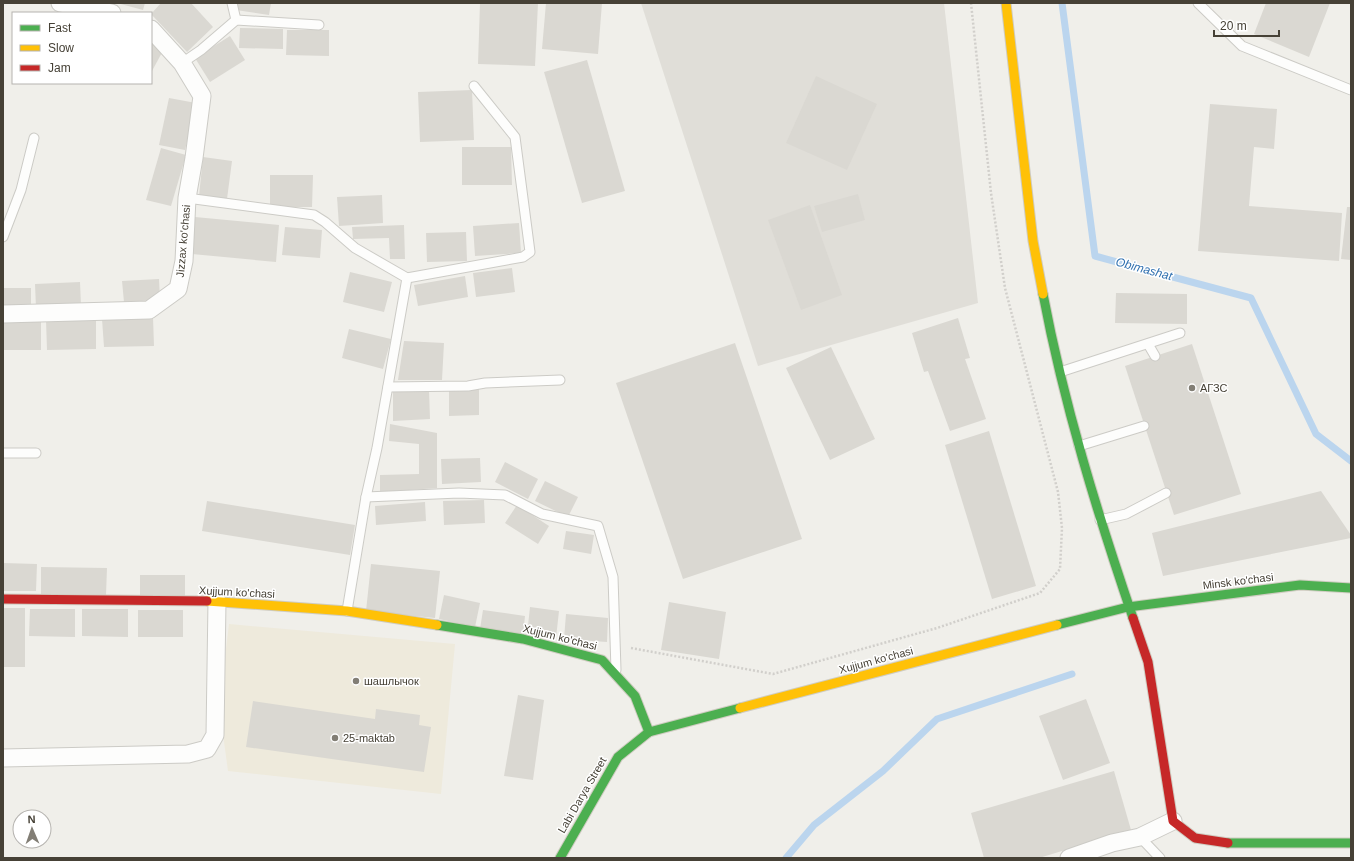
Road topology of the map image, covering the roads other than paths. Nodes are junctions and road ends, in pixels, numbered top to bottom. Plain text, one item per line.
1 (60, 3) edge
2 (232, 3) edge
3 (1006, 3) edge
4 (1198, 3) edge
5 (107, 12) edge
6 (236, 20) junction
7 (319, 25) dead end
8 (152, 30) edge
9 (182, 63) junction
10 (474, 86) dead end
11 (1351, 90) edge
12 (34, 138) dead end
13 (187, 198) junction
14 (3, 236) edge
15 (407, 278) junction
16 (3, 314) edge
17 (1180, 333) dead end
18 (1148, 344) junction
19 (1155, 356) dead end
20 (1060, 372) junction
21 (560, 380) dead end
22 (388, 387) junction
23 (1144, 426) dead end
24 (1079, 446) junction
25 (3, 453) edge
26 (36, 453) dead end
27 (1166, 493) dead end
28 (366, 497) junction
29 (1100, 520) junction
30 (1351, 588) edge
31 (3, 599) edge
32 (217, 601) junction
33 (1128, 607) junction
34 (348, 611) junction
35 (616, 674) junction
36 (649, 732) junction
37 (3, 758) edge
38 (1173, 821) junction
39 (1140, 837) junction
40 (1351, 843) edge
41 (1112, 850) edge
42 (560, 858) edge
43 (1069, 858) edge
44 (1160, 858) edge

1 - 5 street
2 - 6 lane
3 - 20 street
4 - 11 lane
6 - 7 lane
6 - 9 lane
8 - 9 street, Jizzax ko'chasi
9 - 13 street, Jizzax ko'chasi
10 - 15 lane
12 - 14 lane
13 - 15 lane
13 - 16 street, Jizzax ko'chasi
15 - 22 lane
17 - 18 lane
18 - 19 lane
18 - 20 lane
20 - 24 street
21 - 22 lane
22 - 28 lane
23 - 24 lane
24 - 29 street
25 - 26 lane
27 - 29 lane
28 - 34 lane
28 - 35 lane
29 - 33 street
30 - 33 street, Minsk ko'chasi
31 - 32 street, Xujjum ko'chasi
32 - 34 street, Xujjum ko'chasi
32 - 37 street
33 - 36 street, Xujjum ko'chasi
33 - 38 street
34 - 35 street, Xujjum ko'chasi
35 - 36 street, Xujjum ko'chasi
36 - 42 street, Labi Darya Street
38 - 39 street
38 - 40 street
39 - 41 street
39 - 44 lane
41 - 43 street

